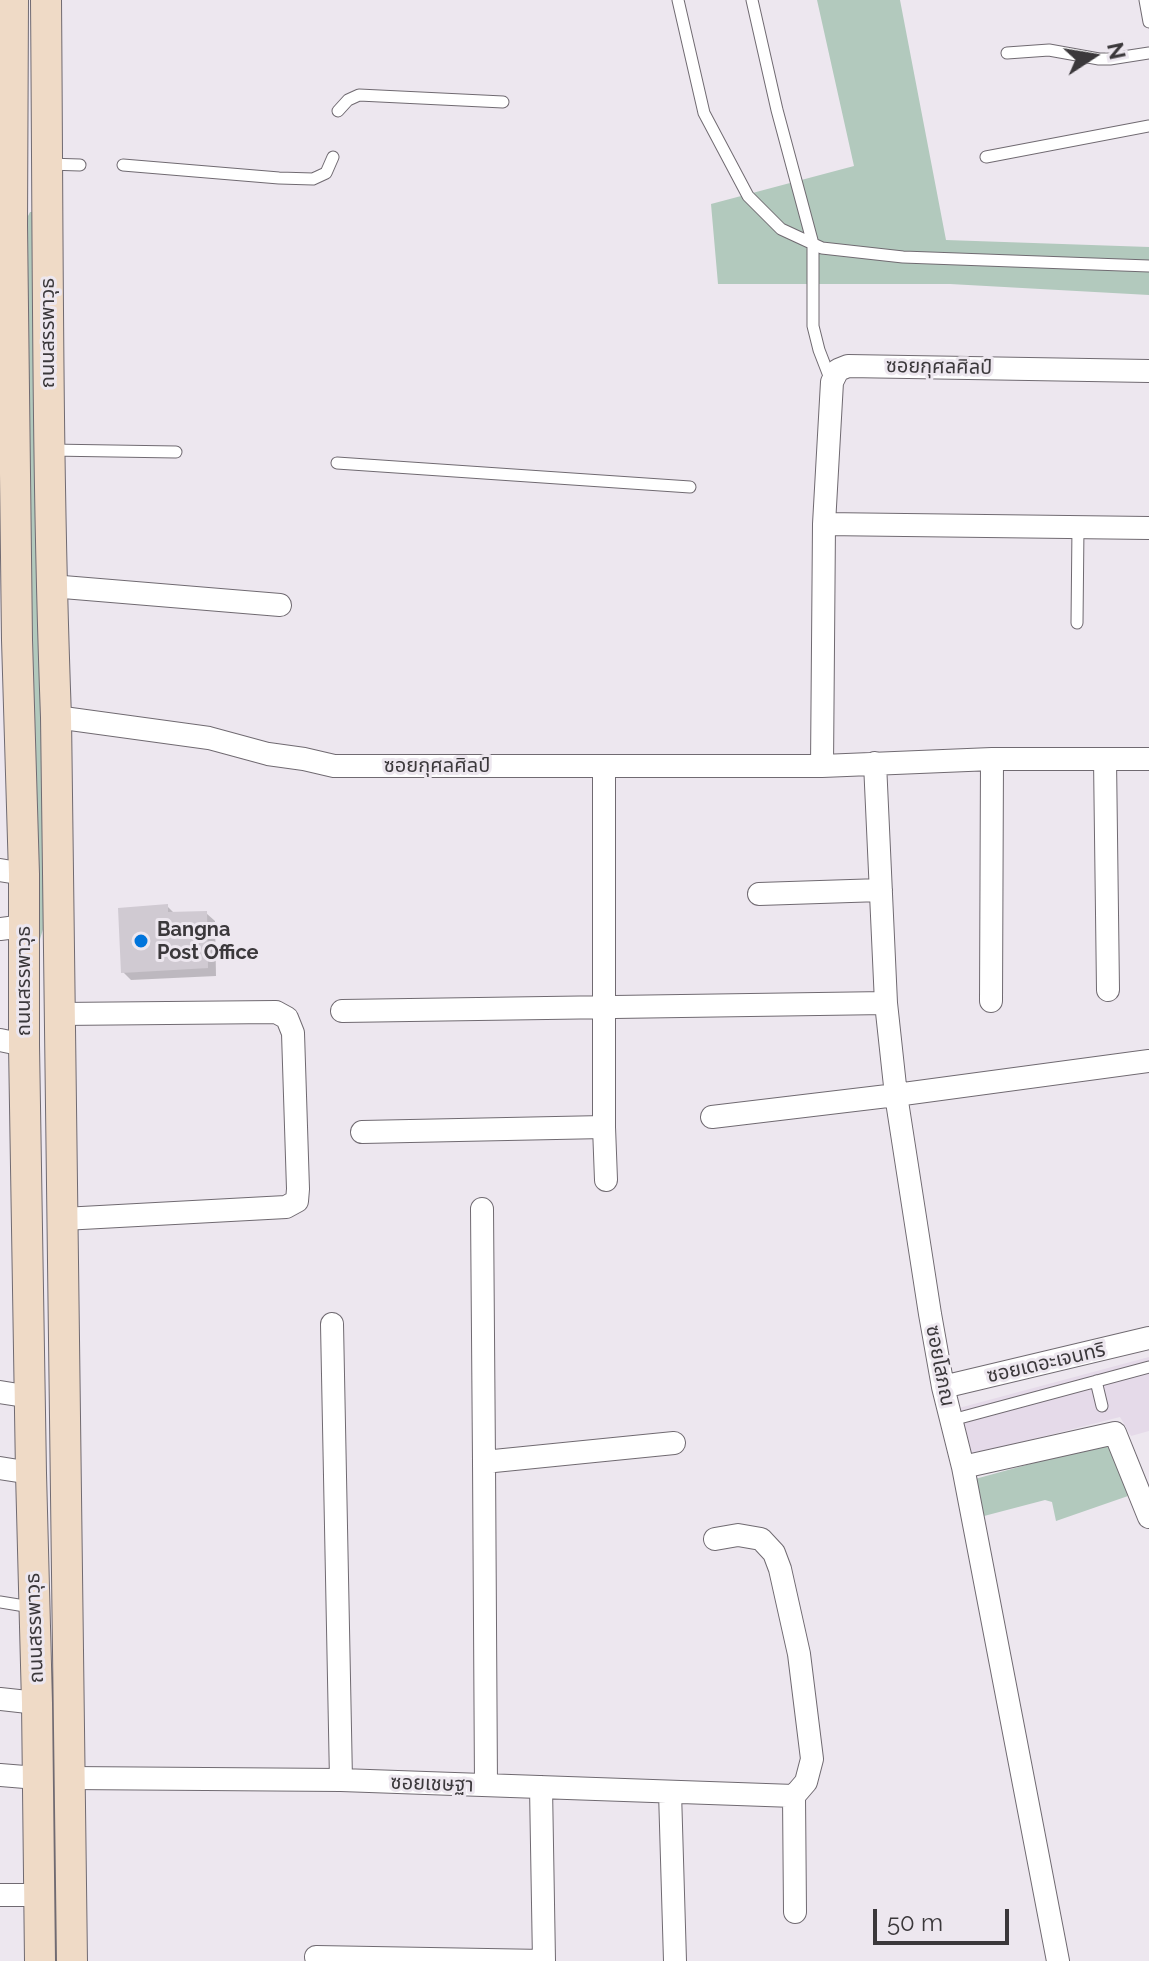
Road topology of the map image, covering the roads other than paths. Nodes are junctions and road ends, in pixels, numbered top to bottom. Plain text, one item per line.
1 (13, 0) edge
2 (46, 0) edge
3 (678, 0) edge
4 (752, 0) edge
5 (1145, 0) edge
6 (1149, 22) edge
7 (1007, 53) dead end
8 (1149, 53) edge
9 (503, 102) dead end
10 (338, 111) dead end
11 (1149, 126) edge
12 (333, 157) dead end
13 (986, 157) dead end
14 (48, 164) junction
15 (12, 165) junction
16 (80, 165) dead end
17 (123, 165) dead end
18 (6, 215) edge
19 (813, 244) junction
20 (1149, 266) edge
21 (1149, 371) edge
22 (832, 382) junction
23 (8, 438) edge
24 (49, 450) junction
25 (176, 452) dead end
26 (337, 463) dead end
27 (690, 487) dead end
28 (824, 524) junction
29 (1078, 527) junction
30 (1149, 528) edge
31 (51, 586) junction
32 (280, 605) dead end
33 (1077, 623) dead end
34 (8, 640) edge
35 (56, 717) junction
36 (992, 759) junction
37 (1105, 759) junction
38 (1149, 759) edge
39 (875, 763) junction
40 (604, 766) junction
41 (822, 766) junction
42 (12, 872) edge
43 (881, 890) junction
44 (759, 894) dead end
45 (12, 928) edge
46 (60, 973) junction
47 (24, 975) junction
48 (1108, 990) dead end
49 (991, 1001) dead end
50 (886, 1003) junction
51 (603, 1008) junction
52 (342, 1011) dead end
53 (59, 1014) junction
54 (12, 1043) edge
55 (1149, 1061) edge
56 (896, 1095) junction
57 (712, 1117) dead end
58 (604, 1127) junction
59 (362, 1132) dead end
60 (606, 1180) dead end
61 (482, 1209) dead end
62 (63, 1219) junction
63 (332, 1324) dead end
64 (1149, 1338) edge
65 (1149, 1367) edge
66 (1096, 1381) junction
67 (943, 1387) junction
68 (0, 1392) edge
69 (31, 1397) junction
70 (1102, 1406) dead end
71 (952, 1420) junction
72 (674, 1443) dead end
73 (484, 1462) junction
74 (963, 1467) junction
75 (0, 1468) edge
76 (31, 1473) junction
77 (1149, 1517) edge
78 (715, 1539) dead end
79 (0, 1602) edge
80 (34, 1607) junction
81 (0, 1699) edge
82 (37, 1703) junction
83 (0, 1775) edge
84 (37, 1778) junction
85 (70, 1778) junction
86 (341, 1780) junction
87 (486, 1785) junction
88 (541, 1787) junction
89 (670, 1792) junction
90 (794, 1796) junction
91 (0, 1895) edge
92 (39, 1895) junction
93 (795, 1912) dead end
94 (316, 1957) dead end
95 (40, 1961) edge
96 (72, 1961) edge
97 (675, 1961) edge
98 (1058, 1961) edge

1 - 15 main road, ถนนสรรพาวุธ
2 - 14 main road, ถนนสรรพาวุธ
3 - 19 lane
4 - 19 lane
5 - 6 lane
7 - 8 lane
9 - 10 lane
11 - 13 lane
12 - 17 lane
14 - 15 main road
14 - 16 lane
14 - 24 main road, ถนนสรรพาวุธ
15 - 18 main road, ถนนสรรพาวุธ
18 - 23 main road, ถนนสรรพาวุธ
19 - 20 lane
19 - 22 lane
21 - 22 street, ซอยกุศลศิลป์
22 - 28 street
23 - 34 main road, ถนนสรรพาวุธ
24 - 25 lane
24 - 31 main road, ถนนสรรพาวุธ
26 - 27 lane
28 - 29 street
28 - 41 street
29 - 30 street
29 - 33 lane
31 - 32 street
31 - 35 main road, ถนนสรรพาวุธ
34 - 42 main road, ถนนสรรพาวุธ
35 - 40 street, ซอยกุศลศิลป์
35 - 46 main road, ถนนสรรพาวุธ
36 - 37 street, ซอยกุศลศิลป์
36 - 39 street, ซอยกุศลศิลป์
36 - 49 street
37 - 38 street, ซอยกุศลศิลป์
37 - 48 street
39 - 41 street, ซอยกุศลศิลป์
39 - 43 street, ซอยโสภณ
40 - 41 street, ซอยกุศลศิลป์
40 - 51 street
42 - 45 main road, ถนนสรรพาวุธ
43 - 44 street
43 - 50 street, ซอยโสภณ
45 - 47 main road, ถนนสรรพาวุธ
46 - 47 main road
46 - 53 main road, ถนนสรรพาวุธ
47 - 54 main road, ถนนสรรพาวุธ
50 - 51 street
50 - 56 street, ซอยโสภณ
51 - 52 street
51 - 58 street
53 - 62 main road, ถนนสรรพาวุธ
53 - 62 street
54 - 69 main road, ถนนสรรพาวุธ
55 - 56 street
56 - 57 street
56 - 67 street, ซอยโสภณ
58 - 59 street
58 - 60 street
61 - 73 street
62 - 85 main road, ถนนสรรพาวุธ
63 - 86 street
64 - 67 street, ซอยเดอะเจนทริ
65 - 66 lane
66 - 70 lane
66 - 71 lane
67 - 71 street, ซอยโสภณ
68 - 69 street
69 - 76 main road, ถนนสรรพาวุธ
71 - 74 street, ซอยโสภณ
72 - 73 street
73 - 87 street
74 - 77 street
74 - 98 street, ซอยโสภณ
75 - 76 street
76 - 80 main road, ถนนสรรพาวุธ
78 - 90 street
79 - 80 lane
80 - 82 main road, ถนนสรรพาวุธ
81 - 82 street
82 - 84 main road, ถนนสรรพาวุธ
83 - 84 street
84 - 85 main road
84 - 92 main road, ถนนสรรพาวุธ
85 - 86 street, ซอยเชษฐา
85 - 96 main road, ถนนสรรพาวุธ
86 - 87 street, ซอยเชษฐา
87 - 88 street, ซอยเชษฐา
88 - 89 street, ซอยเชษฐา
88 - 94 street
89 - 90 street, ซอยเชษฐา
89 - 97 street
90 - 93 street
91 - 92 street
92 - 95 main road, ถนนสรรพาวุธ

